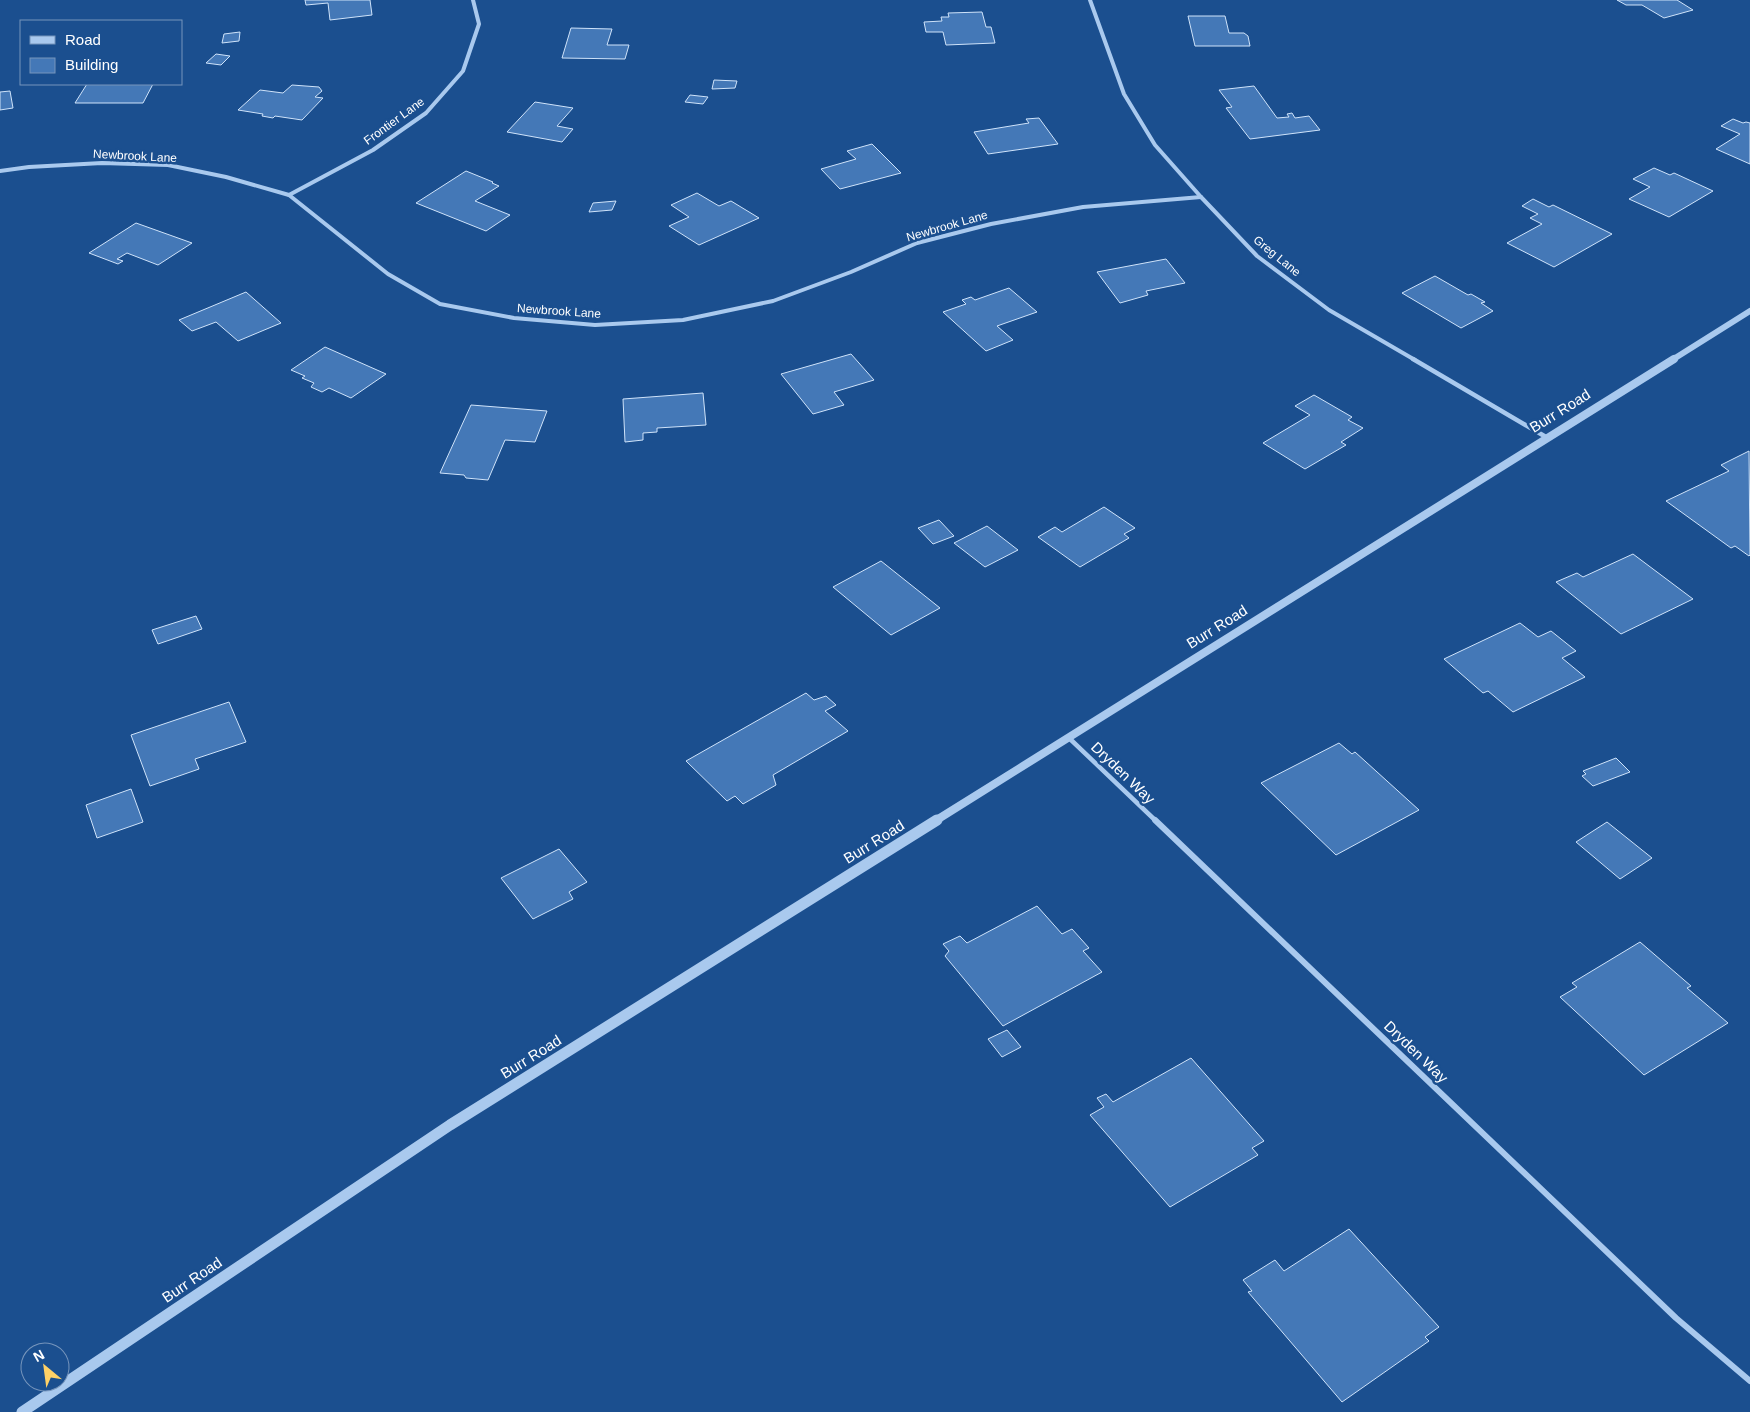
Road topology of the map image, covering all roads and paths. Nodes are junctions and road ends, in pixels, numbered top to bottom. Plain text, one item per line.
1 (473, 0) edge
2 (1090, 0) edge
3 (0, 171) edge
4 (289, 195) junction
5 (1201, 197) junction
6 (1750, 311) edge
7 (1546, 437) junction
8 (1069, 738) junction
9 (1750, 1381) edge
10 (22, 1412) edge

1 - 4 street, Frontier Lane
2 - 5 street, Greg Lane
3 - 4 street, Newbrook Lane
4 - 5 street, Newbrook Lane
5 - 7 street, Greg Lane
6 - 7 street, Burr Road
7 - 8 street, Burr Road
8 - 9 street, Dryden Way
8 - 10 street, Burr Road

